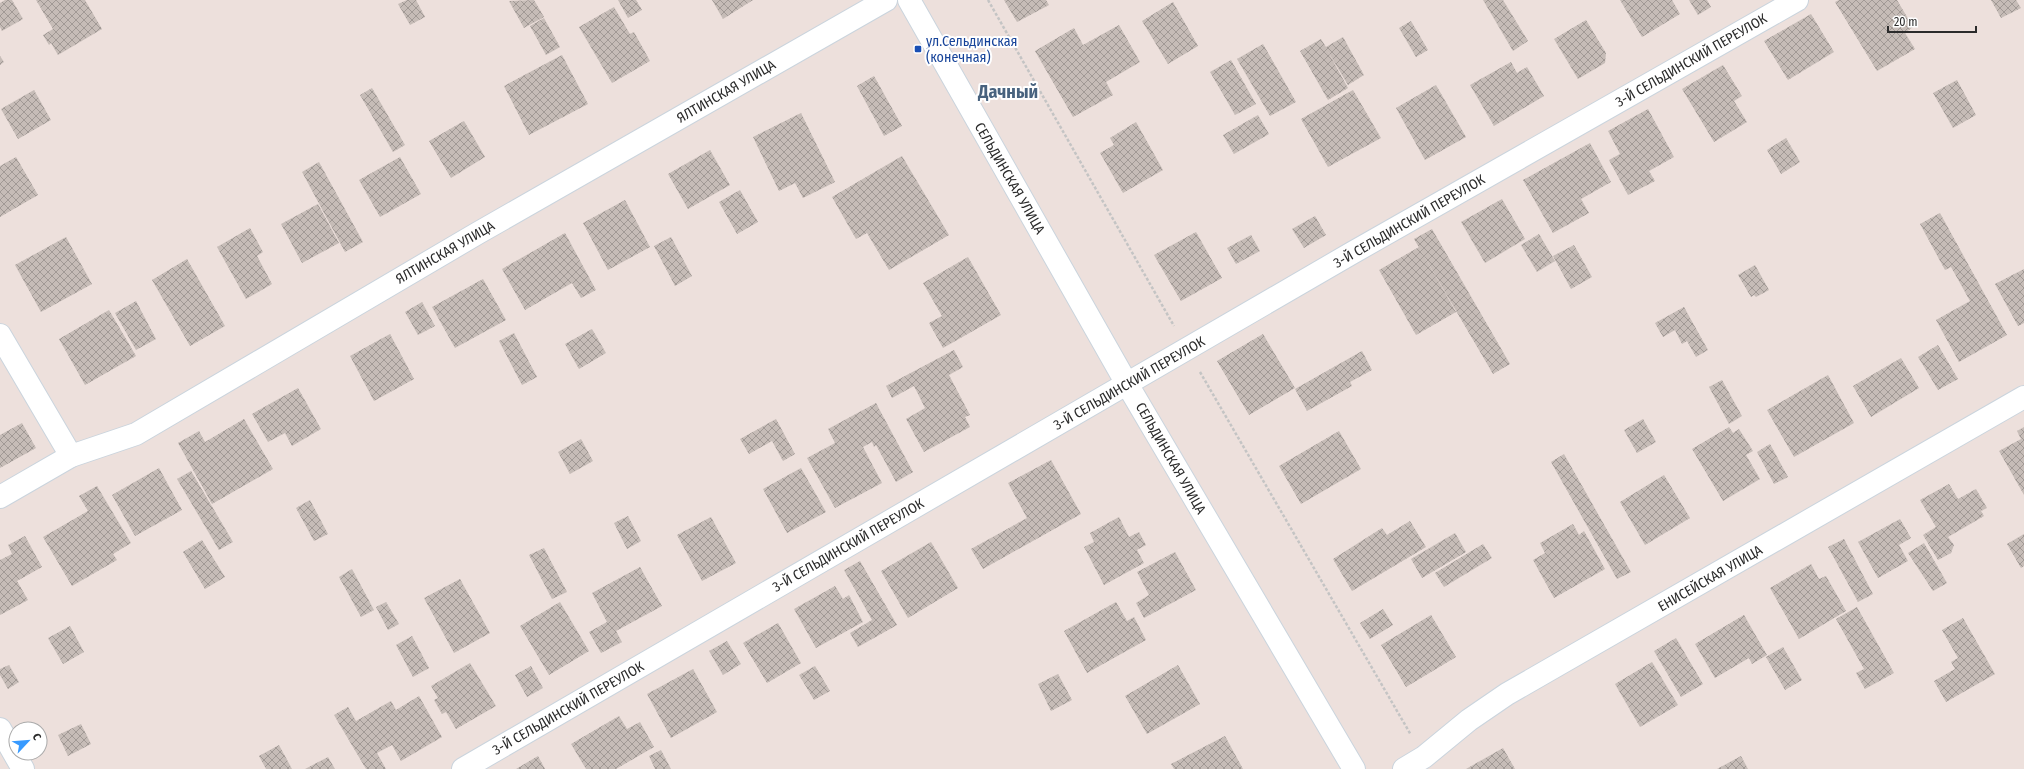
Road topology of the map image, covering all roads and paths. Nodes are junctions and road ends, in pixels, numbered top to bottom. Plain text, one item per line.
1 (886, 0) edge
2 (909, 0) edge
3 (988, 0) edge
4 (1797, 0) edge
5 (0, 335) edge
6 (1187, 349) junction
7 (1127, 384) junction
8 (2024, 398) edge
9 (71, 456) junction
10 (0, 497) edge
11 (0, 729) edge
12 (1424, 757) junction
13 (23, 769) edge
14 (463, 769) edge
15 (1354, 769) edge
16 (1404, 769) edge

1 - 9 street, ЯЛТИНСКАЯ УЛИЦА
2 - 7 street, СЕЛЬДИНСКАЯ УЛИЦА
3 - 6 path
4 - 6 street, 3-Й СЕЛЬДИНСКИЙ ПЕРЕУЛОК
5 - 9 street
6 - 7 street, 3-Й СЕЛЬДИНСКИЙ ПЕРЕУЛОК
6 - 12 path
7 - 14 street, 3-Й СЕЛЬДИНСКИЙ ПЕРЕУЛОК
7 - 15 street, СЕЛЬДИНСКАЯ УЛИЦА
8 - 12 street, ЕНИСЕЙСКАЯ УЛИЦА
9 - 10 street, ЯЛТИНСКАЯ УЛИЦА
11 - 13 street
12 - 16 street, ЕНИСЕЙСКАЯ УЛИЦА

